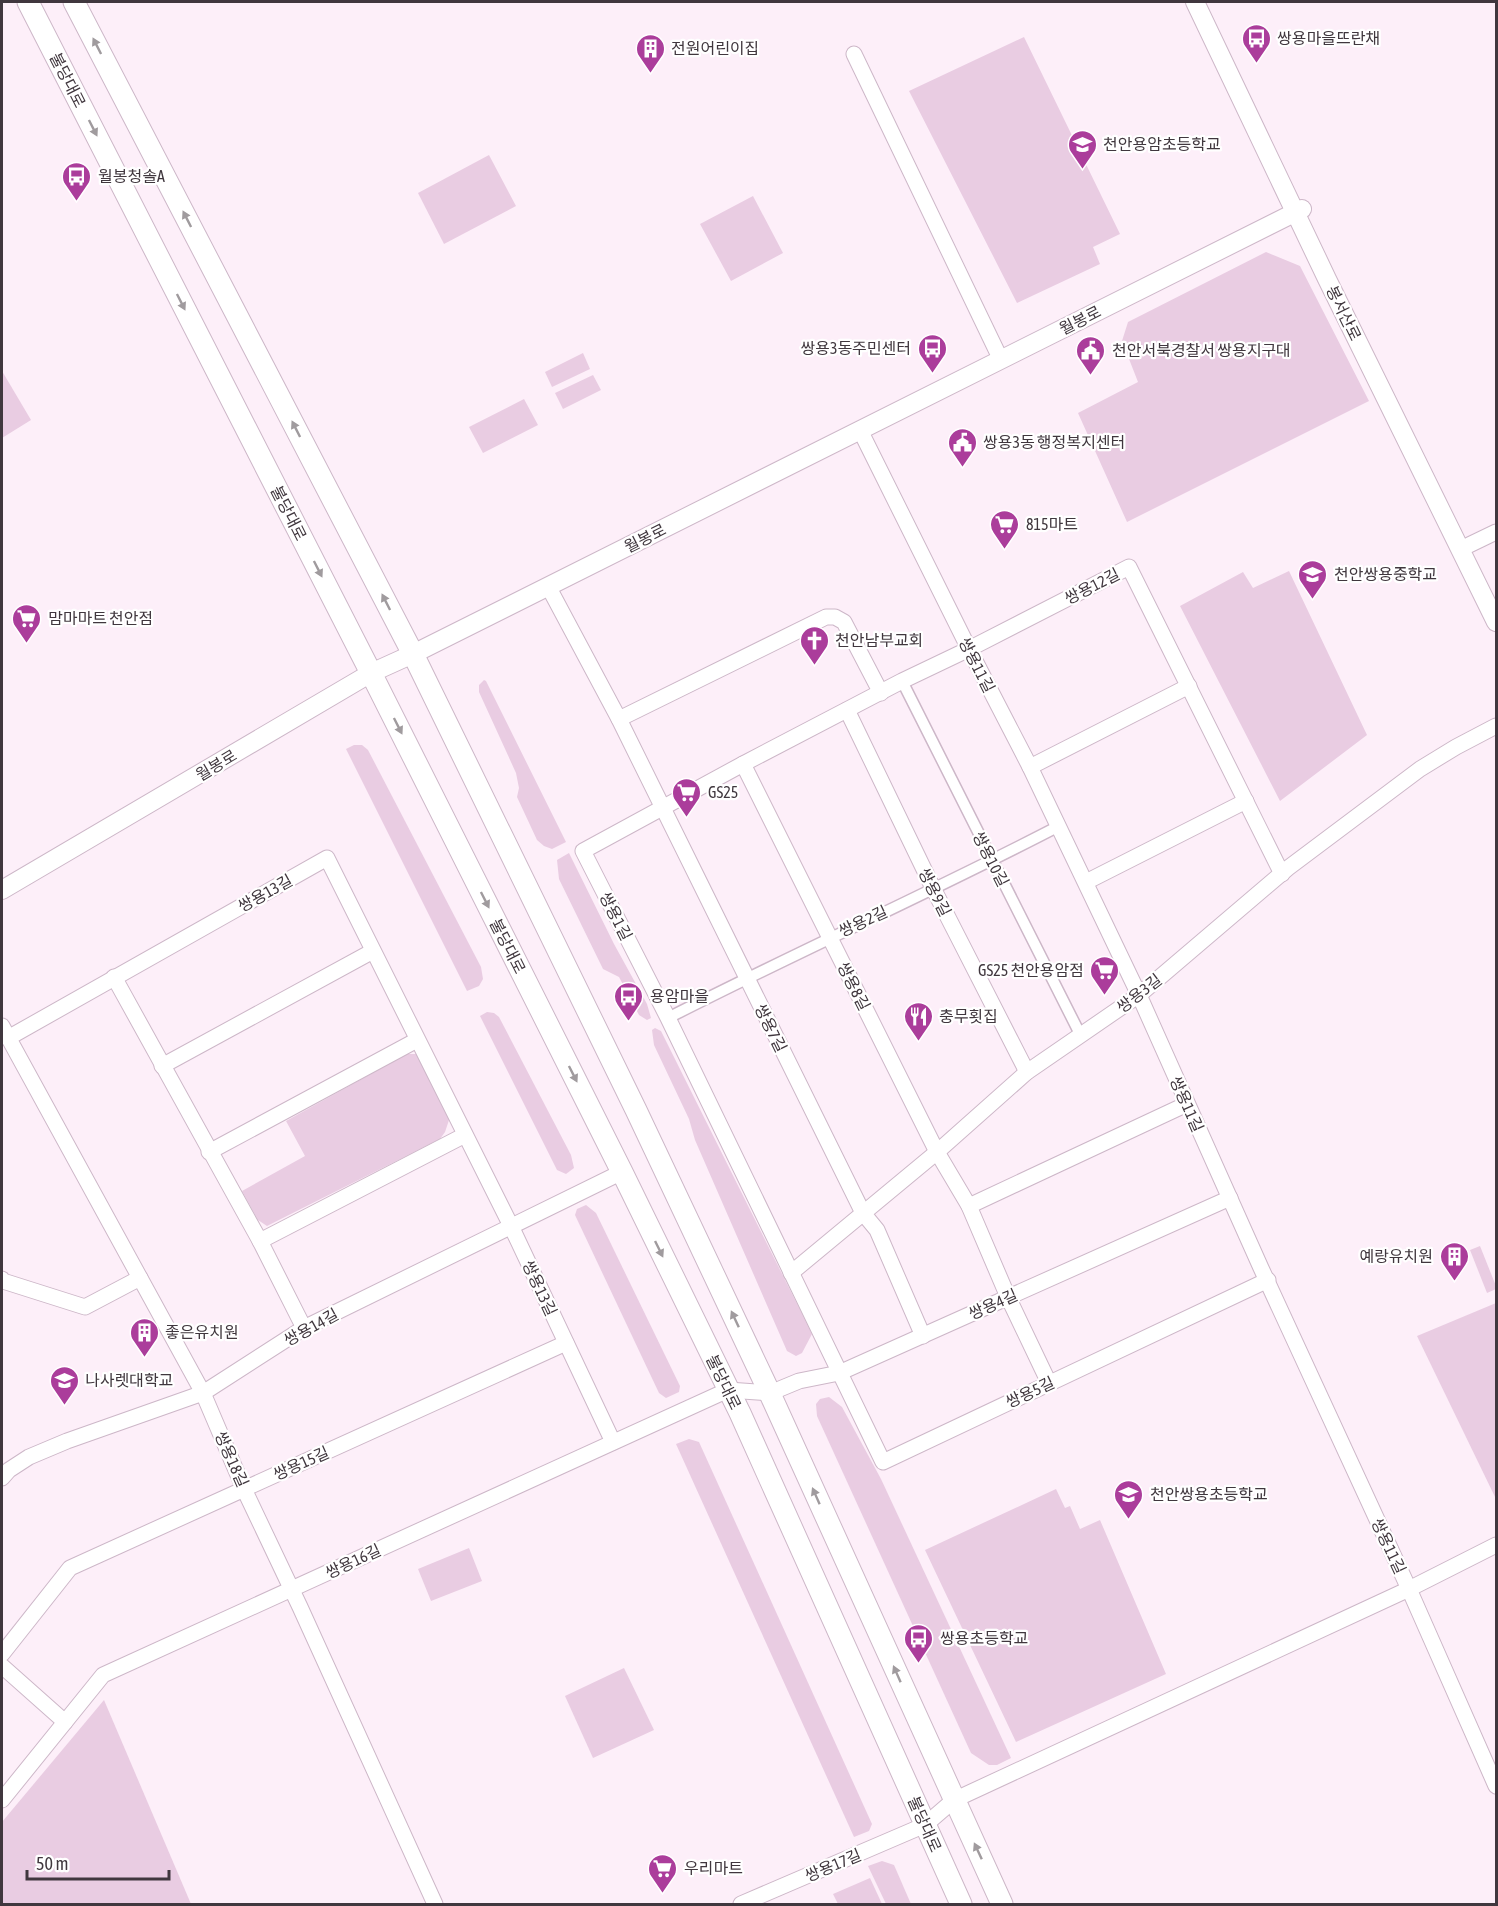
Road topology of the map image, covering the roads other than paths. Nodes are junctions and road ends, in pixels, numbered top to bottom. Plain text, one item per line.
1 (28, 2) edge
2 (74, 2) edge
3 (1195, 2) edge
4 (1205, 2) edge
5 (854, 54) dead end
6 (1298, 211) junction
7 (1001, 360) junction
8 (860, 430) junction
9 (1497, 532) edge
10 (1469, 545) junction
11 (548, 586) junction
12 (1497, 603) edge
13 (1497, 622) edge
14 (969, 649) junction
15 (413, 654) junction
16 (371, 673) junction
17 (902, 681) junction
18 (1189, 687) junction
19 (881, 693) junction
20 (847, 710) junction
21 (618, 719) junction
22 (1497, 726) edge
23 (743, 764) junction
24 (1030, 767) junction
25 (1246, 801) junction
26 (661, 808) junction
27 (1059, 826) junction
28 (992, 861) junction
29 (1282, 874) junction
30 (1086, 882) junction
31 (933, 888) junction
32 (2, 890) edge
33 (830, 937) junction
34 (373, 951) junction
35 (114, 977) junction
36 (746, 978) junction
37 (1139, 995) junction
38 (668, 1018) junction
39 (5, 1032) edge
40 (1081, 1036) junction
41 (417, 1040) junction
42 (162, 1066) junction
43 (1027, 1072) junction
44 (1187, 1104) junction
45 (465, 1135) junction
46 (209, 1152) junction
47 (937, 1152) junction
48 (622, 1172) junction
49 (1230, 1198) junction
50 (969, 1206) junction
51 (863, 1213) junction
52 (511, 1226) junction
53 (260, 1241) junction
54 (791, 1273) junction
55 (140, 1278) junction
56 (2, 1281) edge
57 (1268, 1281) junction
58 (1008, 1297) junction
59 (304, 1328) junction
60 (923, 1335) junction
61 (566, 1342) junction
62 (839, 1373) junction
63 (1050, 1383) junction
64 (728, 1390) junction
65 (203, 1393) junction
66 (761, 1393) junction
67 (614, 1442) junction
68 (2, 1478) edge
69 (244, 1489) junction
70 (1497, 1545) edge
71 (292, 1589) junction
72 (1409, 1589) junction
73 (2, 1654) edge
74 (2, 1666) edge
75 (65, 1722) junction
76 (1497, 1786) edge
77 (2, 1800) edge
78 (954, 1800) junction
79 (925, 1825) junction
80 (435, 1905) edge
81 (741, 1905) edge
82 (961, 1905) edge
83 (1002, 1905) edge

1 -> 16 main road, 불당대로
15 -> 2 main road
3 - 6 street, 봉서산로
4 - 6 street, 봉서산로
5 - 7 street
6 - 7 street, 월봉로
6 - 10 street, 봉서산로
6 - 13 street, 봉서산로
7 - 8 street, 월봉로
8 - 11 street, 월봉로
8 - 14 street, 쌍용11길
9 - 10 street
10 - 12 street, 봉서산로
11 - 15 street, 월봉로
11 - 21 street, 쌍용7길
14 - 17 street, 쌍용1길
14 - 18 street, 쌍용12길
14 - 24 street, 쌍용11길
15 - 16 street, 월봉로
66 -> 15 main road
16 - 32 street, 월봉로
16 -> 48 main road, 불당대로
17 - 19 street, 쌍용1길
17 - 28 street, 쌍용10길
18 - 24 street
18 - 25 street, 쌍용12길
19 - 20 street, 쌍용1길
19 - 21 street
20 - 23 street, 쌍용1길
20 - 31 street, 쌍용9길
21 - 26 street, 쌍용7길
22 - 29 street, 쌍용3길
23 - 26 street, 쌍용1길
23 - 33 street, 쌍용8길
24 - 27 street, 쌍용11길
25 - 29 street, 쌍용12길
25 - 30 street
26 - 36 street, 쌍용7길
26 - 38 street, 쌍용1길
27 - 28 street, 쌍용2길
27 - 30 street, 쌍용11길
28 - 31 street, 쌍용2길
28 - 40 street, 쌍용10길
29 - 37 street, 쌍용3길
30 - 37 street, 쌍용11길
31 - 33 street, 쌍용2길
31 - 43 street, 쌍용9길
33 - 36 street, 쌍용2길
33 - 47 street, 쌍용8길
34 - 35 street, 쌍용13길
34 - 41 street, 쌍용13길
34 - 42 street
35 - 39 street, 쌍용13길
35 - 42 street
36 - 38 street, 쌍용2길
36 - 51 street, 쌍용7길
37 - 40 street, 쌍용3길
37 - 44 street, 쌍용11길
38 - 54 street, 쌍용1길
39 - 55 street, 쌍용18길
40 - 43 street, 쌍용3길
41 - 45 street, 쌍용13길
41 - 46 street
42 - 46 street
43 - 47 street, 쌍용3길
44 - 49 street, 쌍용11길
44 - 50 street
45 - 52 street, 쌍용13길
45 - 53 street
46 - 53 street
47 - 50 street, 쌍용8길
47 - 51 street, 쌍용3길
48 - 52 street, 쌍용14길
48 -> 64 main road, 불당대로
49 - 57 street, 쌍용11길
49 - 58 street, 쌍용4길
50 - 58 street, 쌍용8길
51 - 54 street, 쌍용3길
51 - 60 street, 쌍용7길
52 - 59 street, 쌍용14길
52 - 61 street, 쌍용13길
53 - 59 street
54 - 62 street, 쌍용1길
55 - 56 street
55 - 65 street, 쌍용18길
57 - 63 street, 쌍용5길
57 - 72 street, 쌍용11길
58 - 60 street, 쌍용4길
58 - 63 street, 쌍용8길
59 - 65 street, 쌍용14길
60 - 62 street, 쌍용4길
61 - 67 street, 쌍용13길
61 - 69 street, 쌍용15길
62 - 63 street, 쌍용5길
62 - 66 street, 쌍용4길
64 - 66 street, 쌍용16길
64 - 67 street, 쌍용16길
64 - 79 main road, 불당대로
65 - 68 street, 쌍용14길
65 - 69 street, 쌍용18길
78 -> 66 main road
67 - 71 street, 쌍용16길
69 - 71 street, 쌍용18길
69 - 73 street, 쌍용15길
70 - 72 street, 쌍용17길
71 - 75 street, 쌍용16길
71 - 80 street, 쌍용18길
72 - 76 street, 쌍용11길
72 - 78 street, 쌍용17길
74 - 75 street
75 - 77 street, 쌍용16길
78 - 79 street, 쌍용17길
83 -> 78 main road
79 - 81 street, 쌍용17길
79 - 82 main road, 불당대로

